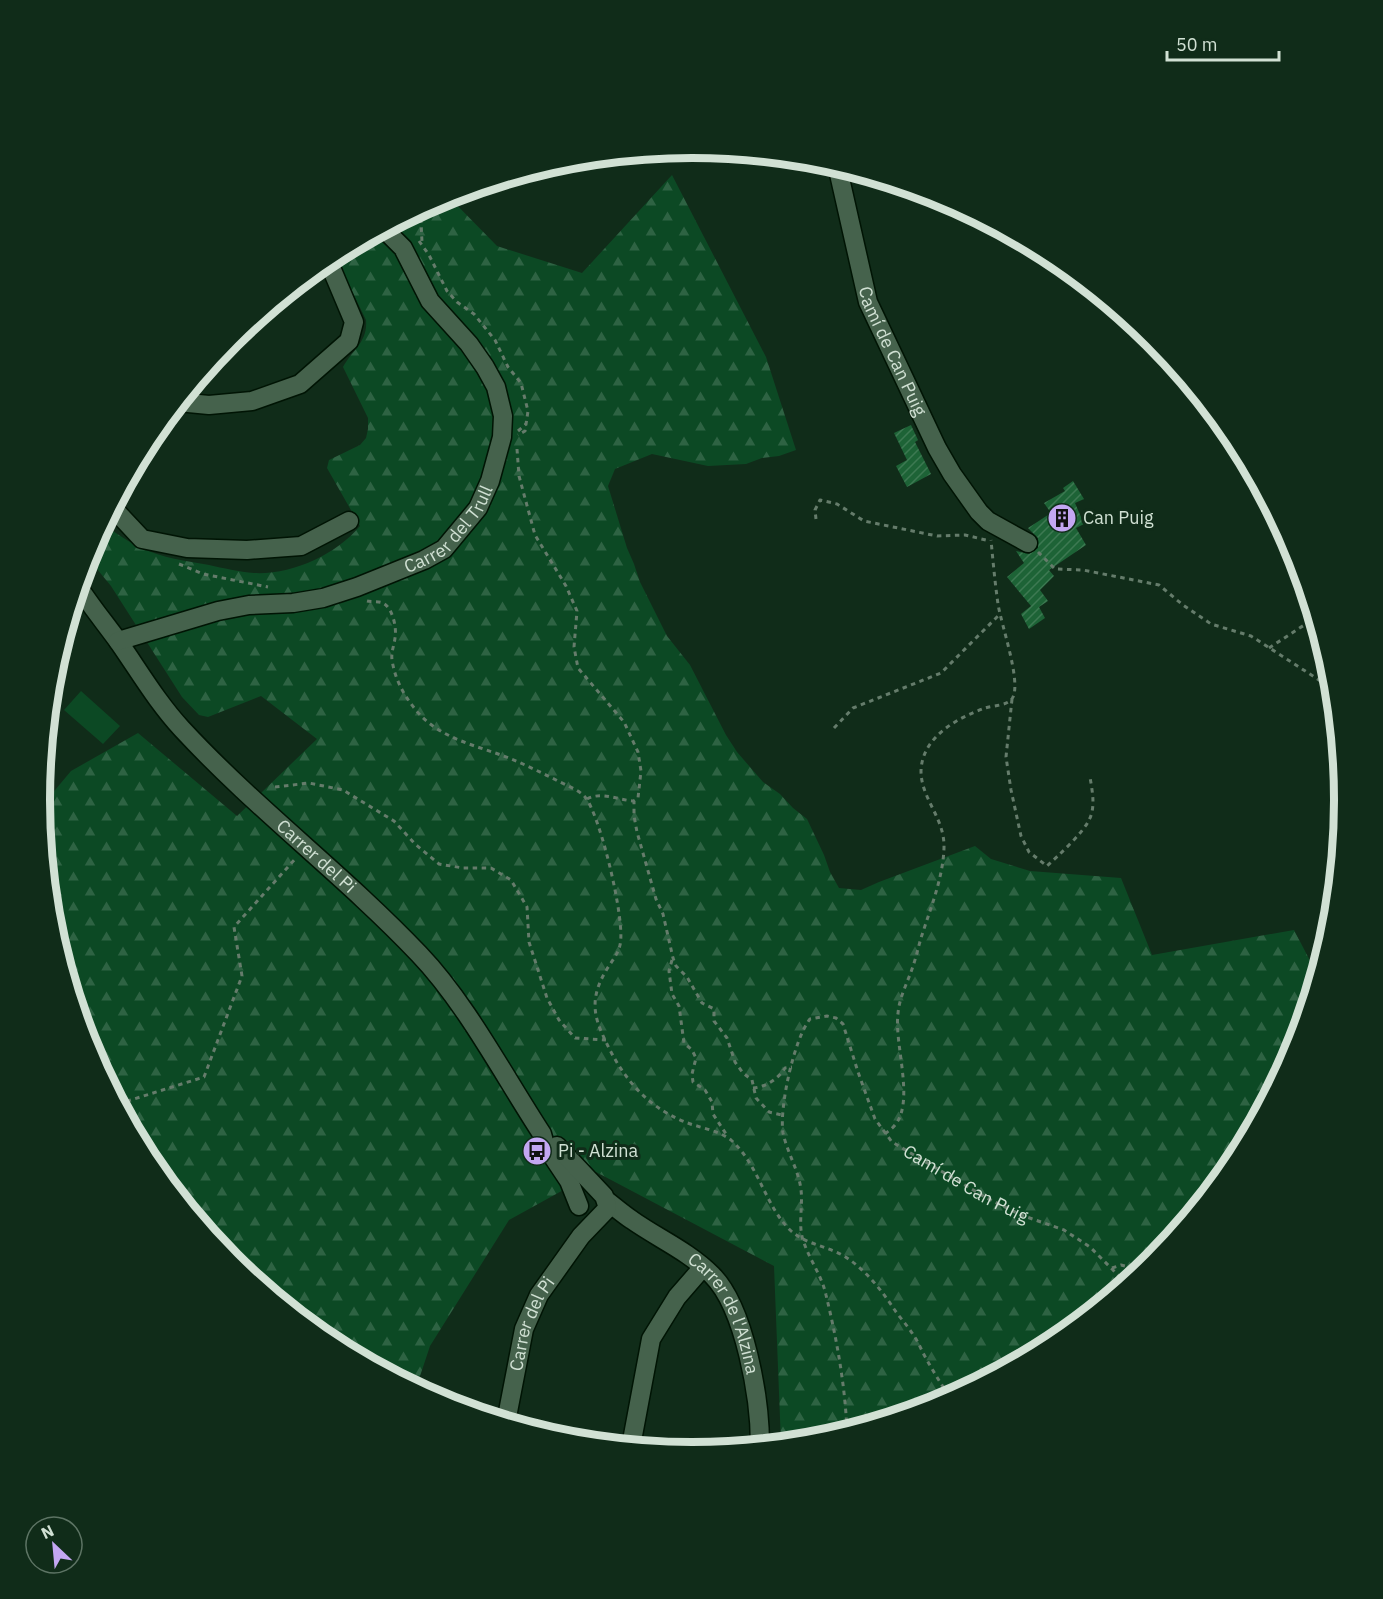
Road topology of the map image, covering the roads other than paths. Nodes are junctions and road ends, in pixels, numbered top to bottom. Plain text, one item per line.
1 (839, 175) edge
2 (389, 234) edge
3 (331, 269) edge
4 (187, 403) edge
5 (117, 514) edge
6 (349, 521) dead end
7 (1023, 540) road end
8 (84, 594) edge
9 (118, 641) junction
10 (542, 1134) junction
11 (601, 1207) junction
12 (579, 1208) junction
13 (581, 1236) junction
14 (704, 1267) junction
15 (507, 1414) edge
16 (632, 1438) edge
17 (759, 1438) edge

1 - 7 street, Camí de Can Puig
2 - 9 street, Carrer del Trull
3 - 4 street
5 - 6 street
8 - 9 street, Carrer del Pi
9 - 10 street, Carrer del Pi
10 - 11 street, Carrer del Pi
10 - 12 street, Carrer del Pi
11 - 12 street
11 - 12 street
11 - 13 street, Carrer del Pi
11 - 14 street, Carrer de l'Alzina
12 - 13 street, Carrer del Pi
13 - 15 street, Carrer del Pi
14 - 16 street
14 - 17 street, Carrer de l'Alzina

